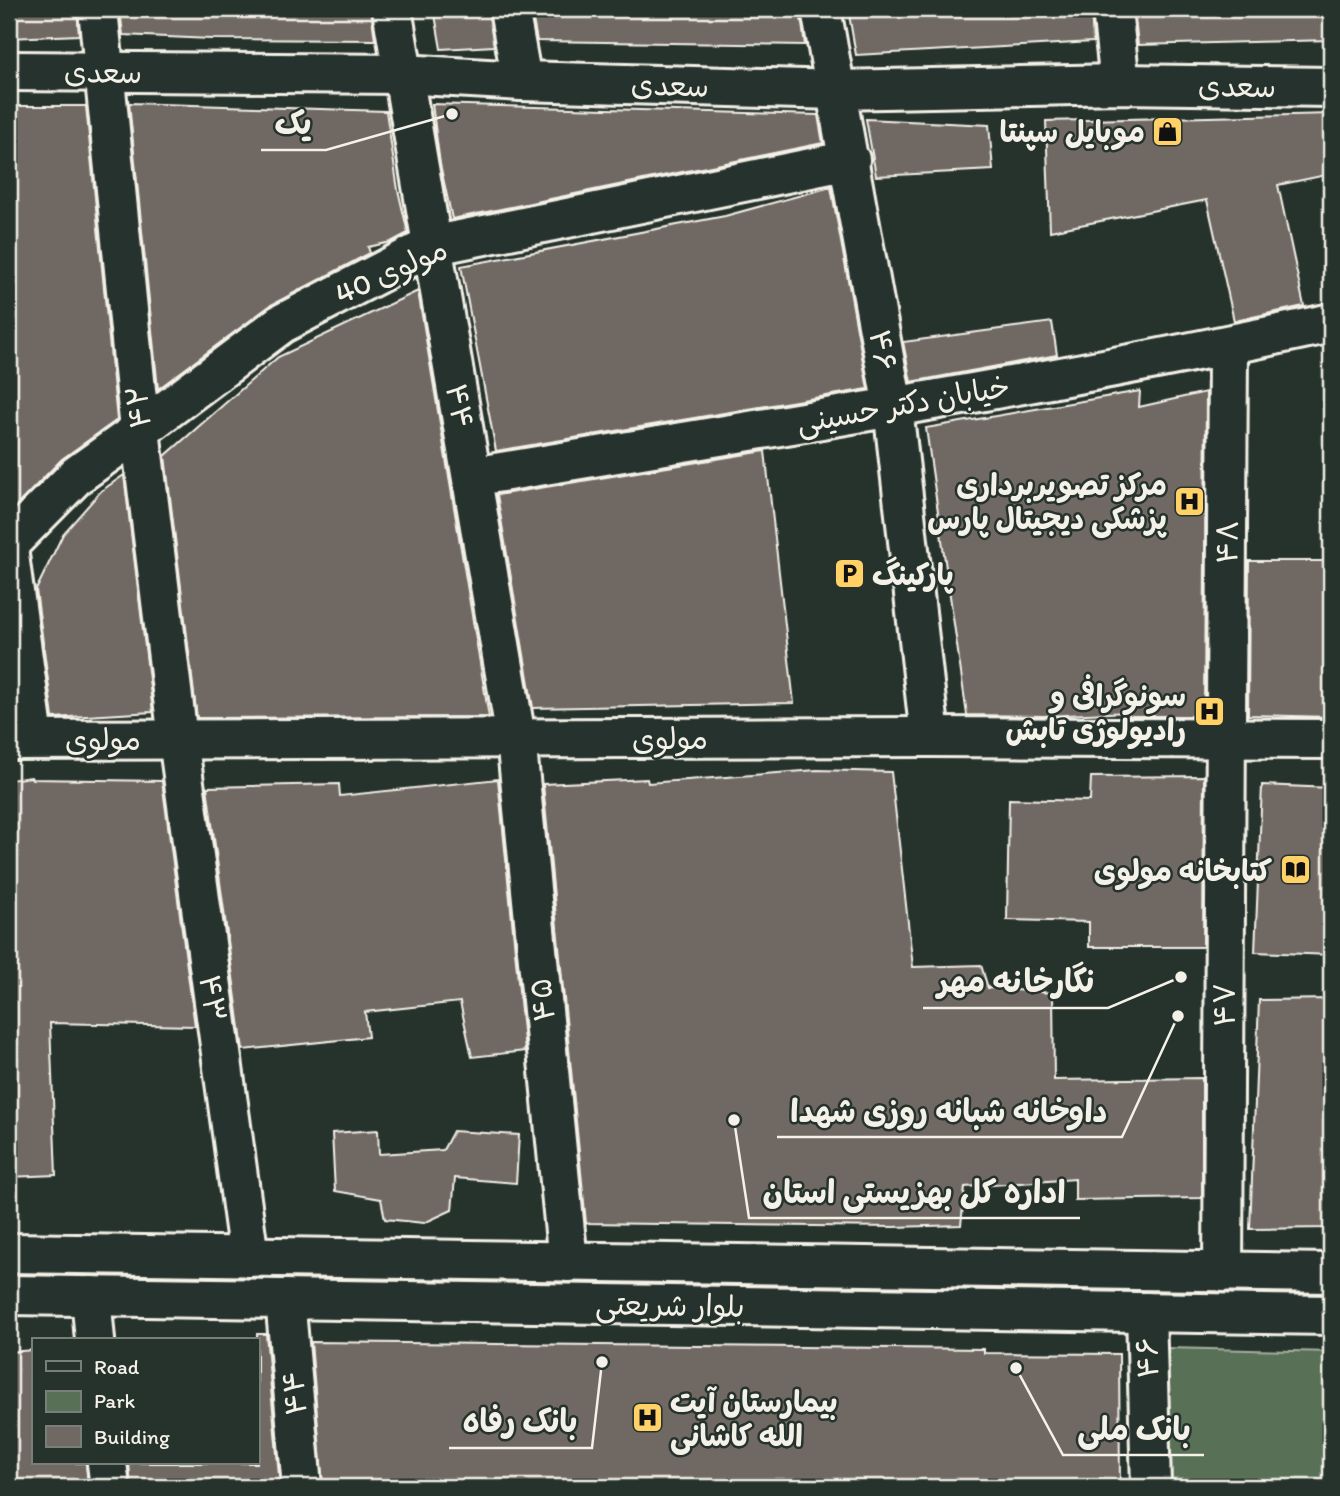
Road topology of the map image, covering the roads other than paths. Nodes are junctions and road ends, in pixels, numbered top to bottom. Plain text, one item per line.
1 (97, 9) edge
2 (392, 9) edge
3 (509, 9) edge
4 (821, 9) edge
5 (1112, 9) edge
6 (9, 71) edge
7 (104, 73) junction
8 (402, 74) junction
9 (522, 81) junction
10 (1120, 84) junction
11 (1331, 87) edge
12 (837, 90) junction
13 (850, 160) junction
14 (431, 246) junction
15 (1331, 323) edge
16 (1228, 346) junction
17 (894, 407) junction
18 (140, 430) junction
19 (472, 477) junction
20 (9, 544) edge
21 (9, 555) edge
22 (930, 737) junction
23 (516, 738) junction
24 (1225, 738) junction
25 (178, 739) junction
26 (1331, 739) edge
27 (22, 740) edge
28 (9, 1253) edge
29 (249, 1257) junction
30 (568, 1262) junction
31 (1223, 1272) junction
32 (1331, 1273) edge
33 (9, 1295) edge
34 (91, 1296) junction
35 (285, 1299) junction
36 (1146, 1312) junction
37 (1331, 1315) edge
38 (95, 1338) edge
39 (107, 1464) edge
40 (110, 1487) edge
41 (302, 1487) edge
42 (1151, 1487) edge

1 - 7 street, ۴۲
2 - 8 street
3 - 9 street
4 - 12 street
5 - 10 street
6 - 7 street, سعدی
7 - 8 street, سعدی
7 - 18 street, ۴۲
8 - 9 street, سعدی
8 - 14 street, ۴۴
9 - 12 street, سعدی
10 - 11 street, سعدی
10 - 12 street, سعدی
12 - 13 street, ۴۶
13 - 14 street, مولوی 40
13 - 17 street, ۴۶
14 - 18 street, مولوی 40
14 - 19 street, ۴۴
15 - 16 street, خیابان دکتر حسینی
16 - 17 street, خیابان دکتر حسینی
16 - 24 street, ۴۸
17 - 19 street, خیابان دکتر حسینی
17 - 22 street, ۴۶
18 - 20 street, مولوی 40
18 - 25 street, ۴۲
19 - 23 street, ۴۴
21 - 27 street
22 - 23 street, مولوی
22 - 24 street, مولوی
23 - 25 street, مولوی
23 - 30 street, ۴۵
24 - 26 street, مولوی
24 - 31 street, ۴۷
25 - 27 street, مولوی
25 - 29 street, ۴۳
28 - 29 street, بلوار شریعتی
29 - 30 street, بلوار شریعتی
30 - 31 street, بلوار شریعتی
31 - 32 street, بلوار شریعتی
33 - 34 street, بلوار شریعتی
34 - 35 street, بلوار شریعتی
34 - 38 street
35 - 36 street, بلوار شریعتی
35 - 41 street, ۴۴
36 - 37 street, بلوار شریعتی
36 - 42 street, ۴۶
39 - 40 street

